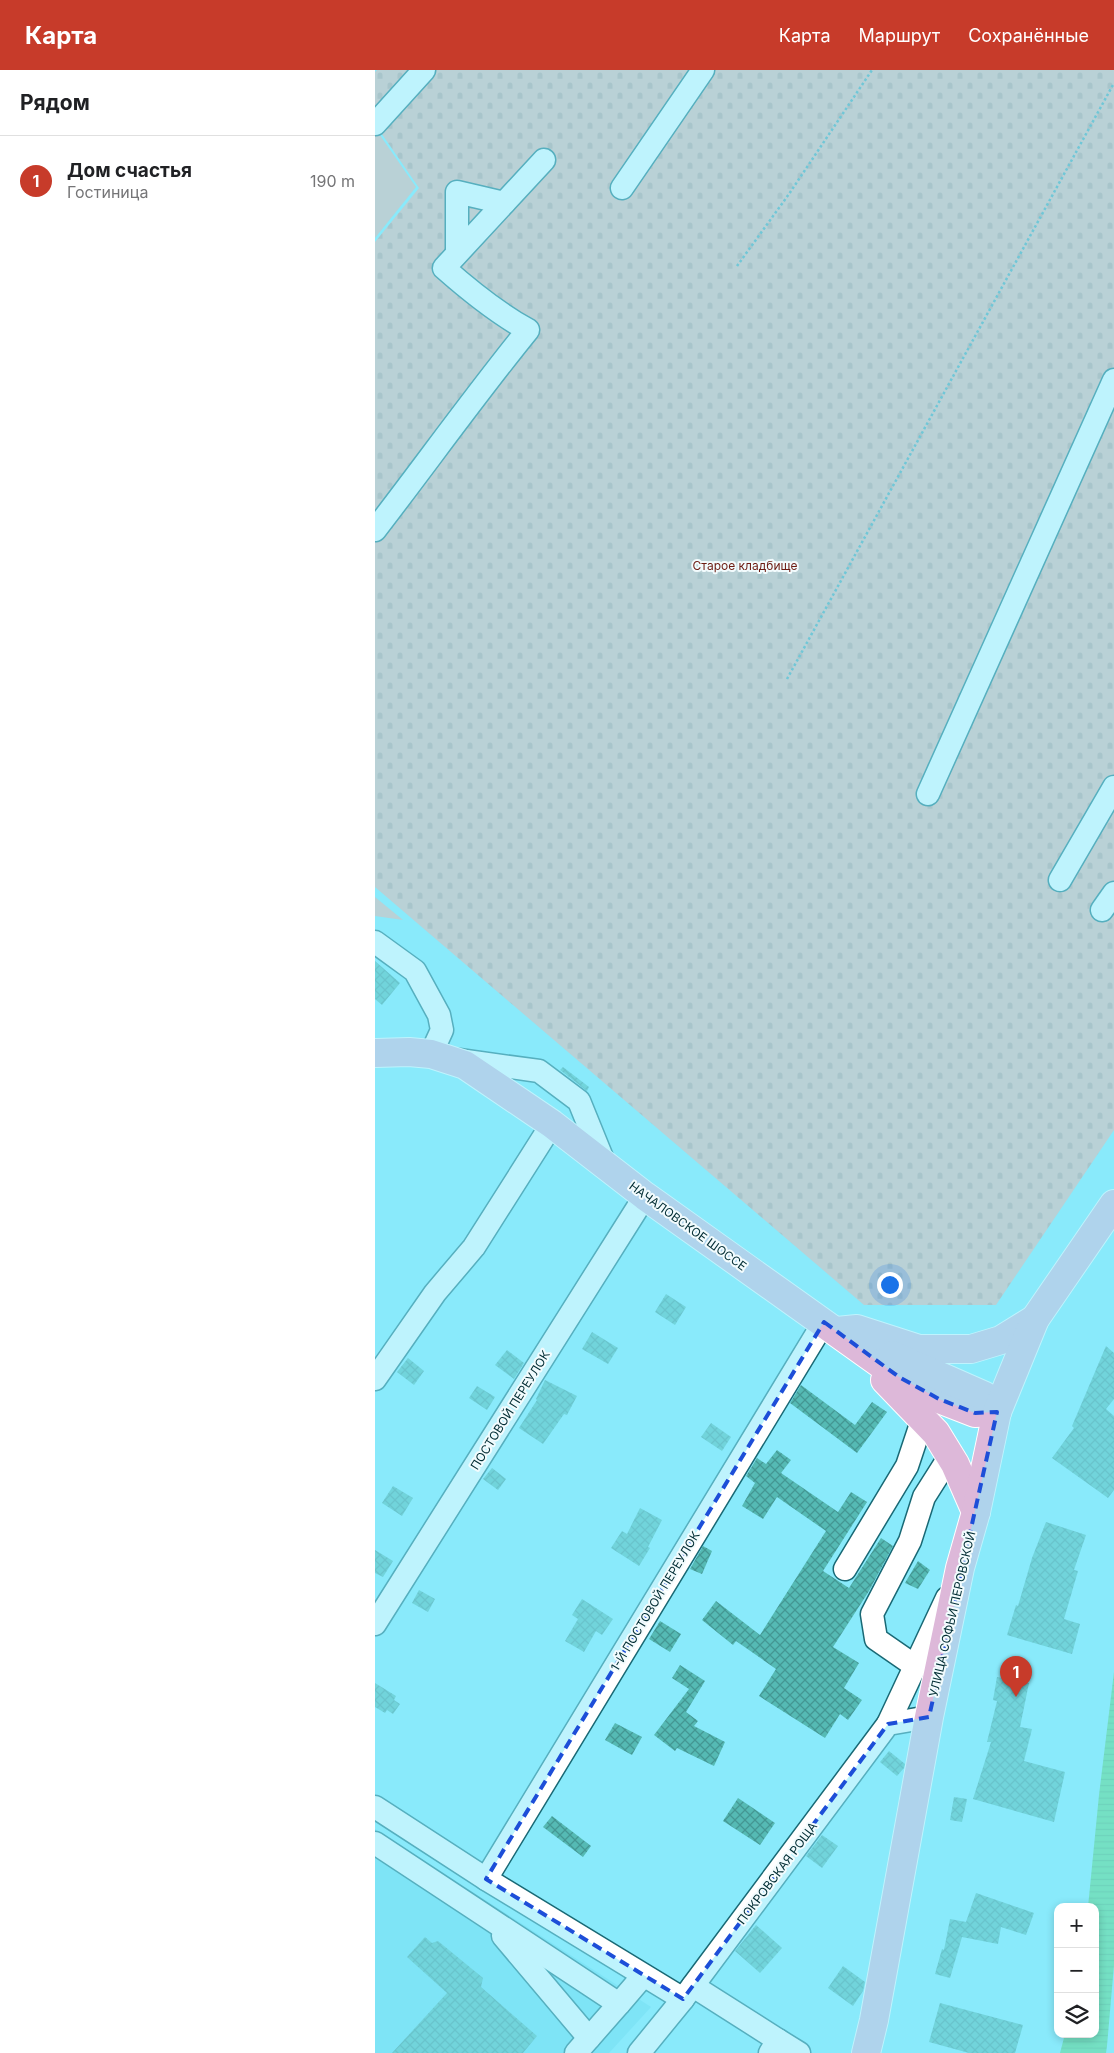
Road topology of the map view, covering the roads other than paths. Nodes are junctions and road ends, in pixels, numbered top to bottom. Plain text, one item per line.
1 (424, 70) edge
2 (703, 70) edge
3 (375, 124) edge
4 (538, 165) dead end
5 (622, 188) dead end
6 (504, 203) junction
7 (457, 253) junction
8 (1114, 380) edge
9 (375, 530) edge
10 (1114, 787) edge
11 (929, 794) dead end
12 (1060, 880) dead end
13 (375, 942) edge
14 (375, 1053) edge
15 (438, 1056) junction
16 (552, 1124) junction
17 (605, 1165) junction
18 (645, 1196) junction
19 (1114, 1204) edge
20 (1035, 1319) junction
21 (830, 1327) junction
22 (375, 1379) edge
23 (997, 1412) junction
24 (923, 1418) junction
25 (950, 1456) junction
26 (976, 1512) junction
27 (960, 1568) junction
28 (845, 1569) dead end
29 (375, 1624) edge
30 (915, 1666) junction
31 (929, 1717) junction
32 (888, 1724) junction
33 (375, 1807) edge
34 (375, 1843) edge
35 (486, 1879) junction
36 (487, 1916) junction
37 (643, 1976) junction
38 (688, 1993) junction
39 (619, 2004) junction
40 (583, 2046) edge
41 (774, 2047) edge
42 (639, 2053) edge
43 (799, 2053) edge
44 (866, 2053) edge

1 - 3 street
2 - 5 street
4 - 6 street
6 - 7 street
6 - 7 street
7 - 9 street
8 - 11 street
10 - 12 street
13 - 15 street
14 - 15 main road, НАЧАЛОВСКОЕ ШОССЕ
15 - 16 main road, НАЧАЛОВСКОЕ ШОССЕ
15 - 17 street
16 - 17 main road, НАЧАЛОВСКОЕ ШОССЕ
16 - 22 street
17 - 18 main road, НАЧАЛОВСКОЕ ШОССЕ
18 - 21 main road, НАЧАЛОВСКОЕ ШОССЕ
18 - 29 street, ПОСТОВОЙ ПЕРЕУЛОК
19 - 20 main road, УЛИЦА СОФЬИ ПЕРОВСКОЙ
20 - 21 main road
20 - 23 main road, УЛИЦА СОФЬИ ПЕРОВСКОЙ
21 - 23 main road, НАЧАЛОВСКОЕ ШОССЕ
21 - 24 main road
21 - 35 street, 1-Й ПОСТОВОЙ ПЕРЕУЛОК
23 - 26 main road, УЛИЦА СОФЬИ ПЕРОВСКОЙ
24 - 25 main road
24 - 28 street
25 - 26 main road
25 - 30 street
26 - 27 main road, УЛИЦА СОФЬИ ПЕРОВСКОЙ
27 - 30 street, ПОКРОВСКАЯ РОЩА
27 - 31 main road, УЛИЦА СОФЬИ ПЕРОВСКОЙ
30 - 32 street, ПОКРОВСКАЯ РОЩА
31 - 32 street
31 - 44 main road, УЛИЦА СОФЬИ ПЕРОВСКОЙ
32 - 38 street, ПОКРОВСКАЯ РОЩА
33 - 35 street
34 - 36 street
35 - 37 street
36 - 39 street
36 - 40 street
37 - 38 street
37 - 39 street
38 - 41 street
38 - 42 street, ПОКРОВСКАЯ РОЩА
39 - 40 street
41 - 43 street

